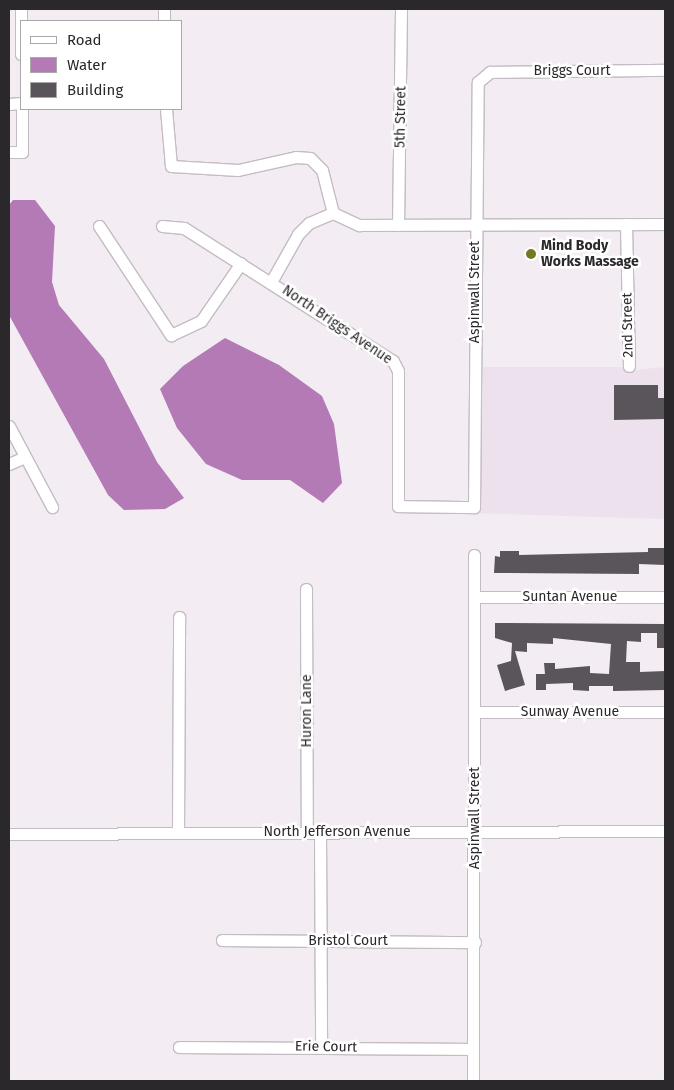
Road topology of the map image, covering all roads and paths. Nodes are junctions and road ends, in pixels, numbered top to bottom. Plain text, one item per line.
1 (401, 9) edge
2 (665, 70) edge
3 (481, 78) joint
4 (22, 110) edge
5 (166, 110) edge
6 (9, 152) edge
7 (332, 213) junction
8 (626, 224) junction
9 (665, 224) edge
10 (398, 225) junction
11 (475, 225) junction
12 (99, 226) dead end
13 (162, 226) dead end
14 (241, 263) junction
15 (271, 282) junction
16 (629, 366) dead end
17 (9, 426) edge
18 (25, 457) junction
19 (9, 464) edge
20 (52, 507) dead end
21 (474, 507) joint
22 (474, 555) dead end
23 (306, 589) dead end
24 (474, 597) junction
25 (665, 598) edge
26 (179, 617) dead end
27 (475, 712) junction
28 (665, 712) edge
29 (178, 832) junction
30 (307, 832) junction
31 (320, 832) junction
32 (474, 832) junction
33 (665, 832) edge
34 (9, 834) edge
35 (222, 940) dead end
36 (320, 941) junction
37 (475, 942) junction
38 (179, 1046) dead end
39 (321, 1046) junction
40 (473, 1049) junction
41 (473, 1081) edge

1 - 10 street, 5th Street
2 - 3 street, Briggs Court
3 - 11 street, Aspinwall Street
4 - 6 street
5 - 7 street
7 - 10 street
7 - 15 street, North Briggs Avenue
8 - 9 street
8 - 11 street
8 - 16 street, 2nd Street
10 - 11 street
11 - 21 street, Aspinwall Street
12 - 14 street
13 - 14 street, North Briggs Avenue
14 - 15 street, North Briggs Avenue
15 - 21 street, North Briggs Avenue
17 - 18 street
18 - 19 street
18 - 20 street
22 - 24 street, Aspinwall Street
23 - 30 street, Huron Lane
24 - 25 street, Suntan Avenue
24 - 27 street, Aspinwall Street
26 - 29 street
27 - 28 street, Sunway Avenue
27 - 32 street, Aspinwall Street
29 - 30 street, North Jefferson Avenue
29 - 34 street, North Jefferson Avenue
30 - 31 street, North Jefferson Avenue
31 - 32 street, North Jefferson Avenue
31 - 36 street
32 - 33 street, North Jefferson Avenue
32 - 37 street, Aspinwall Street
35 - 36 street, Bristol Court
36 - 37 street, Bristol Court
36 - 39 street
37 - 40 street, Aspinwall Street
38 - 39 street, Erie Court
39 - 40 street, Erie Court
40 - 41 street, Aspinwall Street

